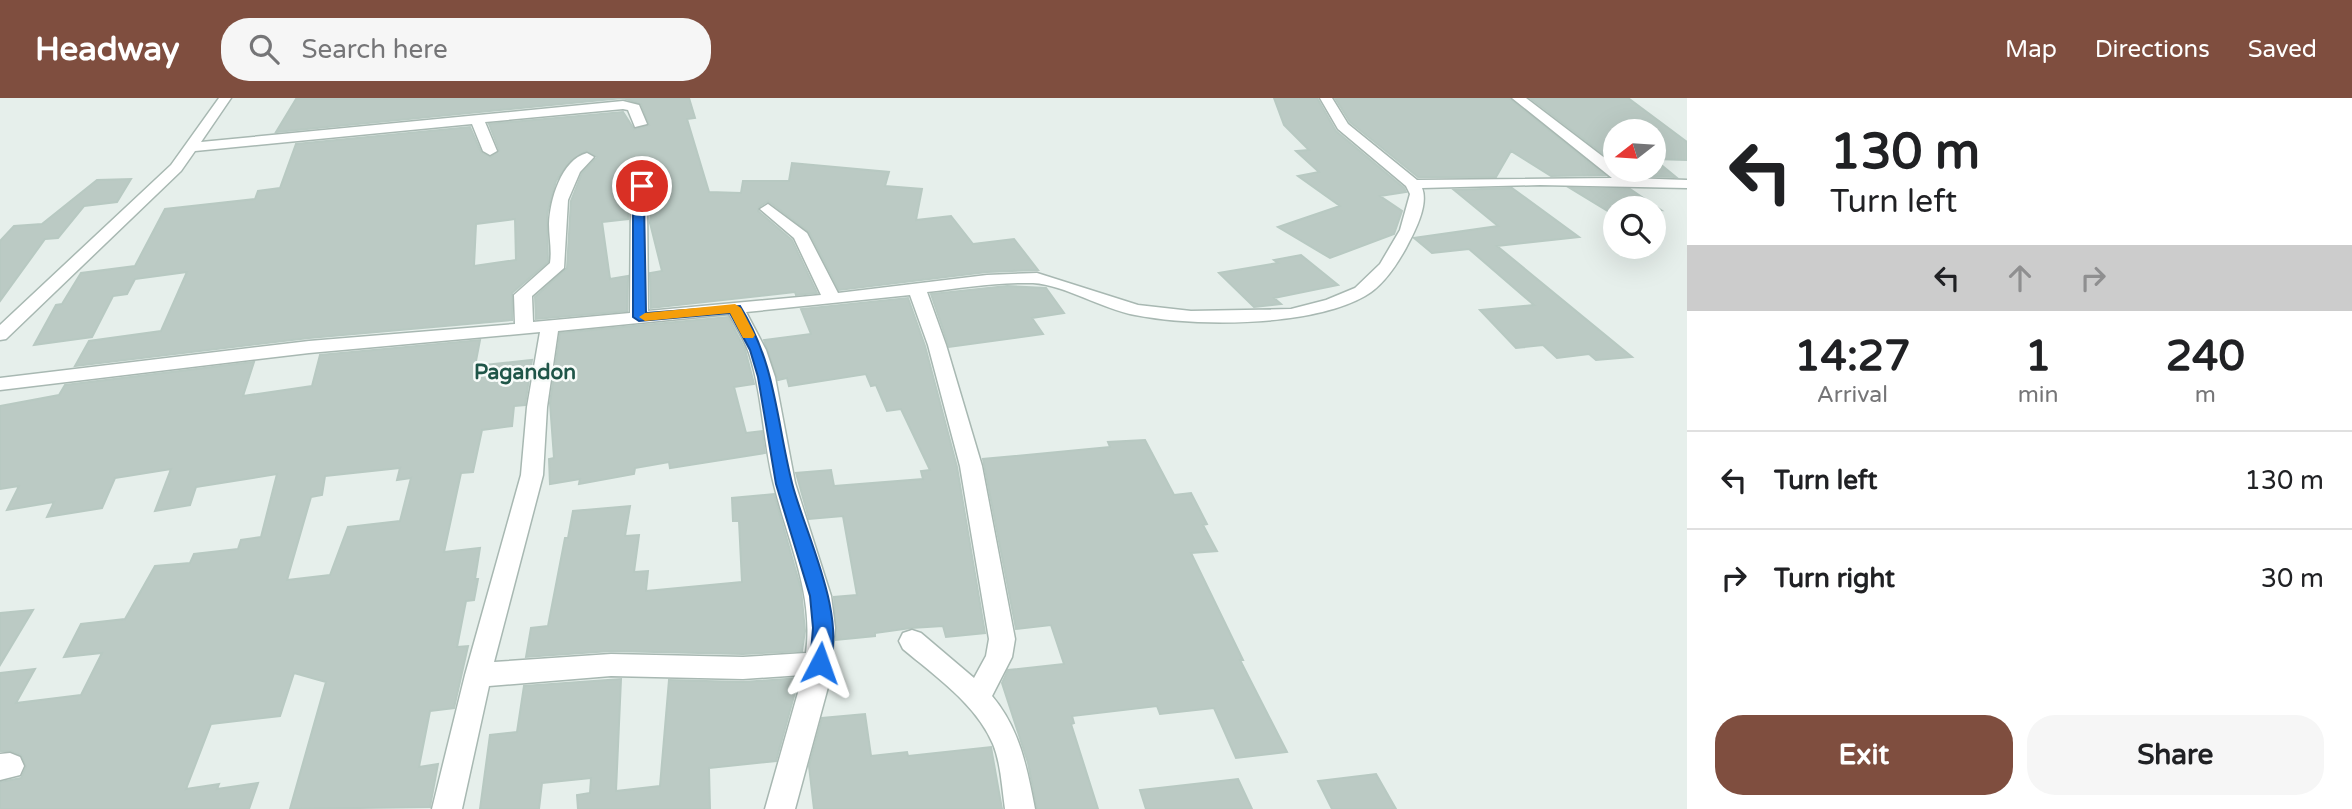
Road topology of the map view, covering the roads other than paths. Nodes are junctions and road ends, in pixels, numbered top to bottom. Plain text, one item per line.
1 (1326, 98) edge
2 (1518, 98) edge
3 (222, 104) edge
4 (477, 120) junction
5 (640, 124) dead end
6 (194, 147) junction
7 (490, 151) dead end
8 (587, 157) dead end
9 (1603, 164) edge
10 (645, 172) dead end
11 (1626, 182) joint
12 (1413, 184) junction
13 (1687, 184) edge
14 (768, 209) dead end
15 (917, 289) junction
16 (832, 299) junction
17 (735, 308) junction
18 (639, 317) junction
19 (550, 326) junction
20 (524, 328) junction
21 (0, 335) edge
22 (0, 384) edge
23 (912, 641) dead end
24 (820, 663) junction
25 (478, 675) junction
26 (977, 699) junction
27 (447, 809) edge
28 (780, 809) edge
29 (1020, 809) edge

1 - 12 street
2 - 9 street
3 - 6 street
4 - 5 street
4 - 6 street
4 - 7 street
6 - 21 street
8 - 20 street
10 - 18 street
11 - 12 street
11 - 13 street
12 - 15 street
14 - 16 street
15 - 16 street
15 - 26 street
16 - 17 street
17 - 18 street
17 - 24 street
18 - 19 street
19 - 20 street
19 - 25 street
20 - 22 street
23 - 26 street
24 - 25 street
24 - 28 street
25 - 27 street
26 - 29 street

